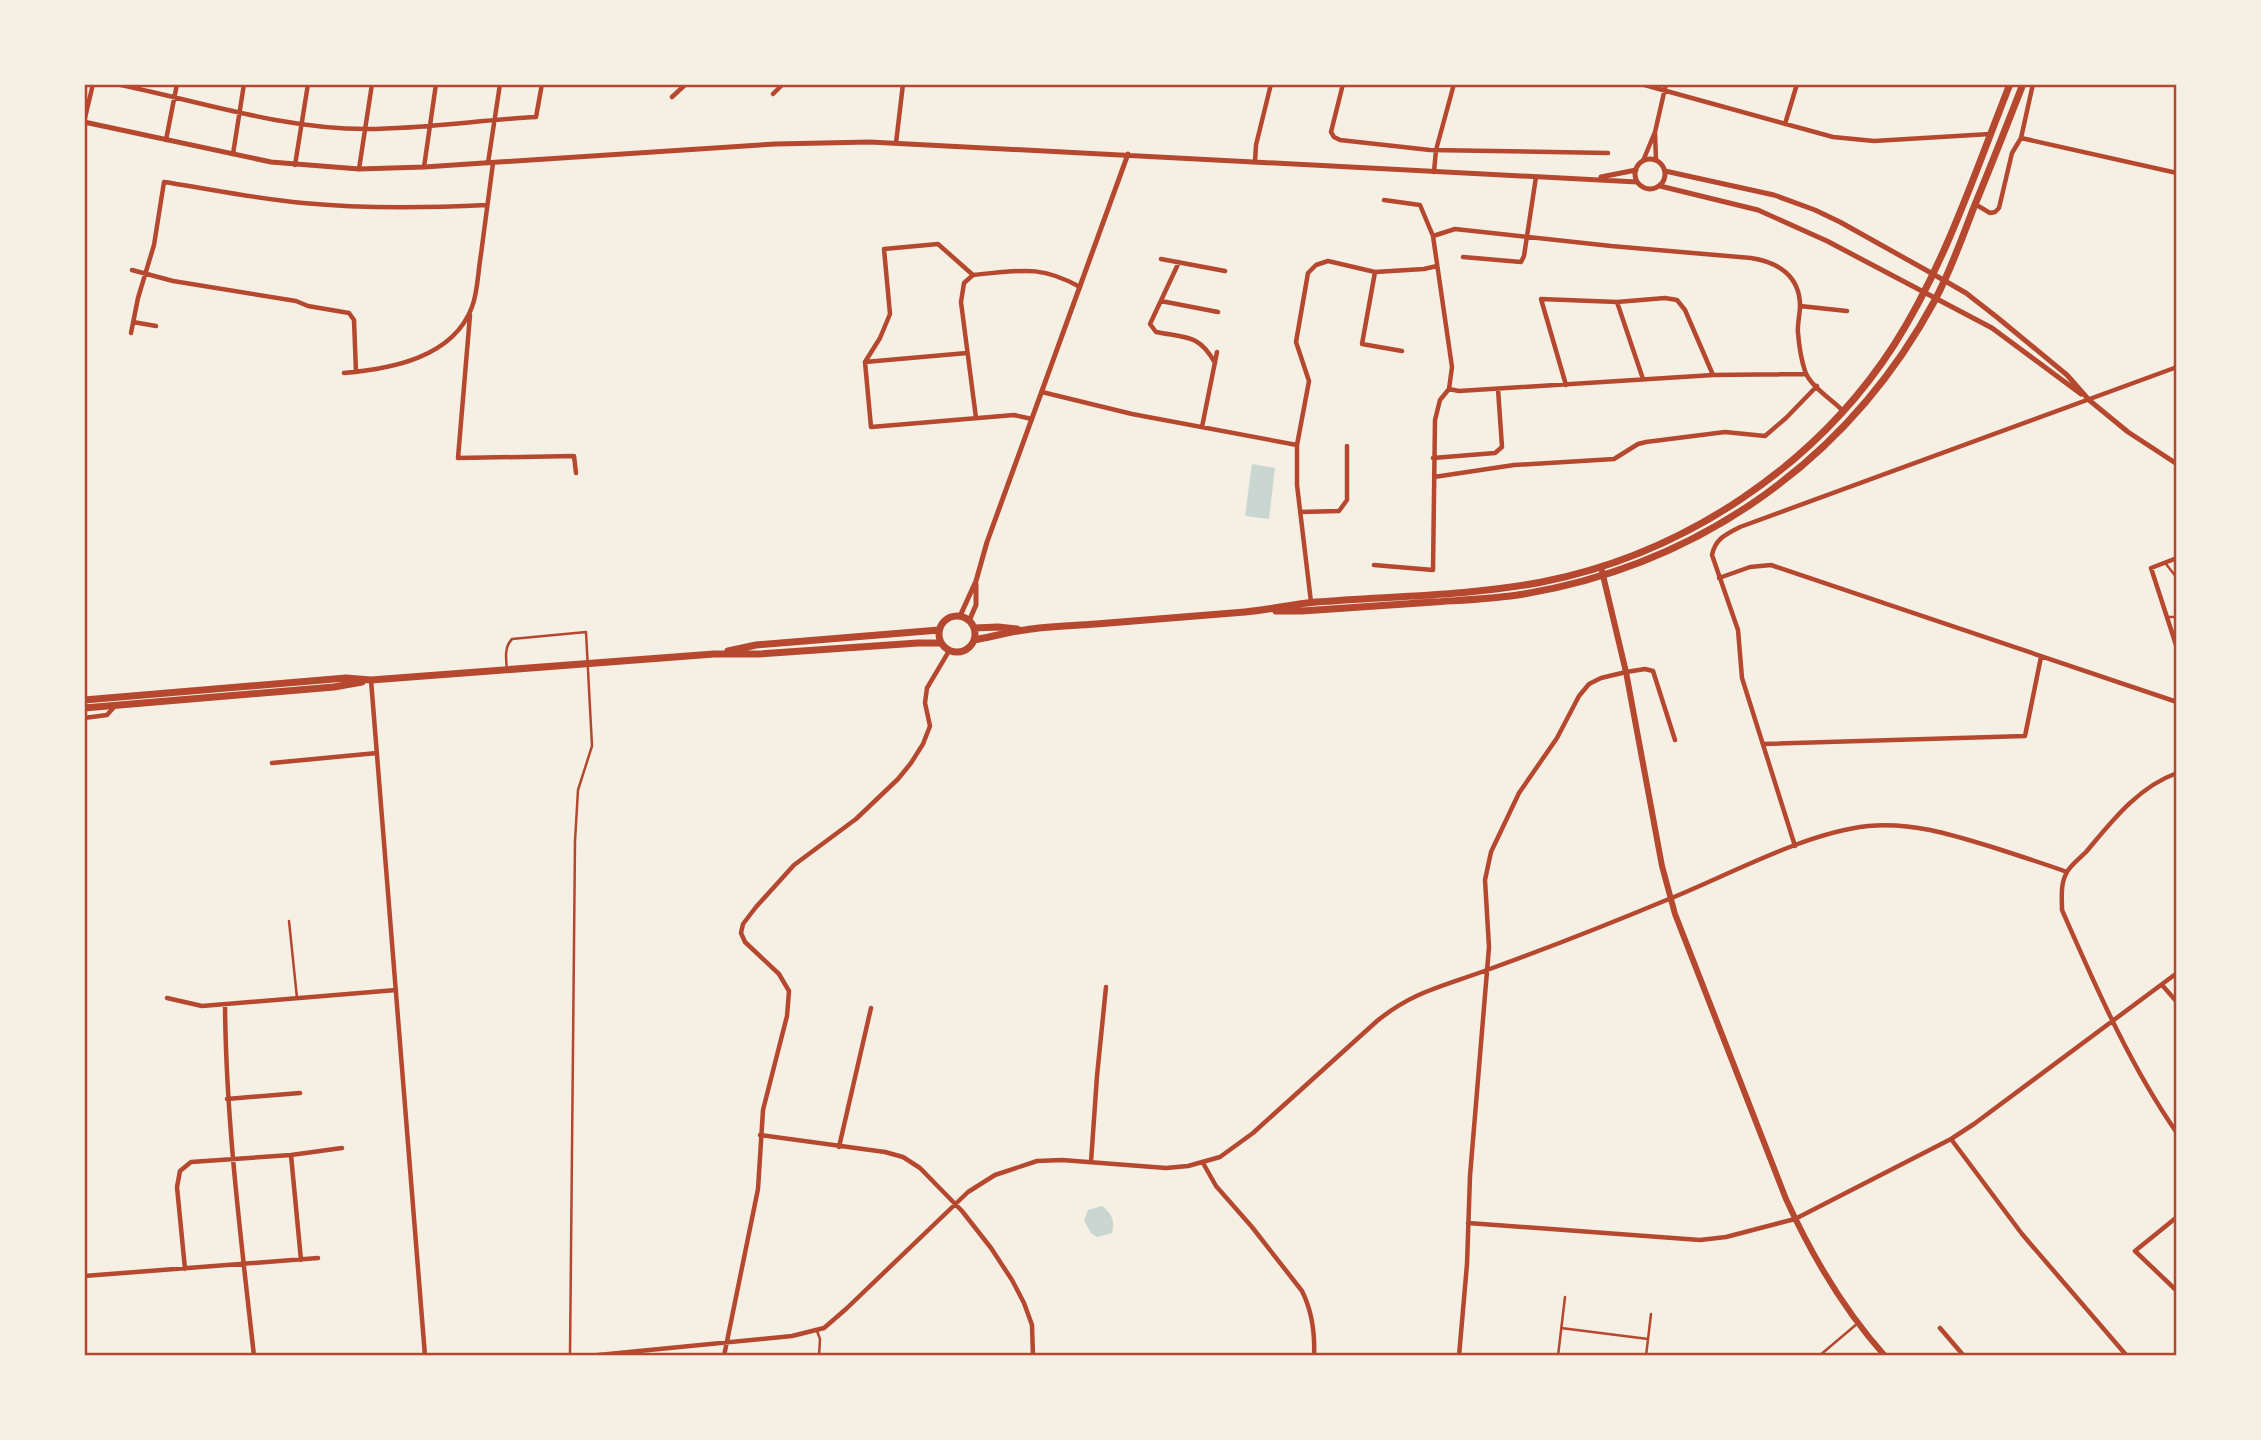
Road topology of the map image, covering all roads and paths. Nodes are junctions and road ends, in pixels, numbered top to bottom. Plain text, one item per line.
1 (93, 84) edge
2 (116, 84) edge
3 (177, 84) edge
4 (244, 84) edge
5 (308, 84) edge
6 (372, 84) edge
7 (436, 84) edge
8 (500, 84) edge
9 (542, 84) edge
10 (686, 84) edge
11 (783, 84) edge
12 (904, 84) edge
13 (1271, 84) edge
14 (1343, 84) edge
15 (1454, 84) edge
16 (1642, 84) edge
17 (1797, 84) edge
18 (2010, 84) edge
19 (2023, 84) edge
20 (2034, 84) edge
21 (1665, 87) edge
22 (773, 94) dead end
23 (175, 96) junction
24 (672, 97) dead end
25 (239, 114) junction
26 (494, 121) junction
27 (84, 122) edge
28 (302, 124) junction
29 (1785, 124) junction
30 (430, 126) junction
31 (365, 129) junction
32 (1655, 132) junction
33 (1990, 134) junction
34 (2021, 138) junction
35 (166, 140) junction
36 (896, 143) junction
37 (1436, 150) junction
38 (1608, 153) dead end
39 (233, 155) junction
40 (1128, 155) junction
41 (1656, 160) junction
42 (1643, 161) junction
43 (1255, 162) junction
44 (491, 163) junction
45 (295, 164) junction
46 (424, 167) junction
47 (359, 169) junction
48 (1636, 170) junction
49 (1665, 171) junction
50 (1434, 172) junction
51 (2177, 173) edge
52 (1536, 177) junction
53 (1594, 179) junction
54 (1637, 183) junction
55 (1660, 186) junction
56 (1384, 201) dead end
57 (1975, 204) junction
58 (487, 205) junction
59 (1433, 236) junction
60 (1526, 237) junction
61 (1463, 257) dead end
62 (1161, 259) dead end
63 (1179, 262) junction
64 (1437, 266) junction
65 (132, 270) dead end
66 (1225, 271) dead end
67 (1375, 272) junction
68 (145, 274) junction
69 (1933, 274) junction
70 (973, 275) junction
71 (1944, 281) junction
72 (1080, 288) junction
73 (1924, 292) junction
74 (1936, 298) junction
75 (1161, 301) junction
76 (1617, 302) junction
77 (1800, 306) junction
78 (470, 310) junction
79 (1847, 311) dead end
80 (1218, 312) dead end
81 (133, 322) junction
82 (156, 326) dead end
83 (131, 334) dead end
84 (1402, 351) dead end
85 (1217, 352) dead end
86 (967, 353) junction
87 (865, 362) junction
88 (1214, 363) junction
89 (2177, 367) edge
90 (356, 372) junction
91 (344, 373) dead end
92 (1806, 374) junction
93 (1713, 375) junction
94 (1643, 379) junction
95 (1566, 385) junction
96 (1817, 386) junction
97 (1449, 389) junction
98 (1498, 389) junction
99 (1042, 392) junction
100 (2089, 400) junction
101 (1843, 410) junction
102 (976, 418) junction
103 (1032, 419) junction
104 (1202, 427) junction
105 (1297, 445) junction
106 (1347, 446) dead end
107 (1433, 458) junction
108 (2177, 464) edge
109 (576, 473) dead end
110 (1434, 477) junction
111 (1300, 512) junction
112 (2177, 558) edge
113 (2164, 562) junction
114 (1374, 565) dead end
115 (1603, 571) junction
116 (1719, 578) junction
117 (2177, 578) edge
118 (976, 581) junction
119 (1312, 603) junction
120 (1251, 611) junction
121 (960, 616) junction
122 (2167, 617) junction
123 (2177, 617) edge
124 (972, 625) junction
125 (939, 630) junction
126 (1024, 630) junction
127 (974, 640) junction
128 (941, 643) junction
129 (2177, 648) edge
130 (949, 651) junction
131 (714, 654) junction
132 (2041, 657) junction
133 (589, 663) junction
134 (507, 670) junction
135 (1626, 672) junction
136 (370, 680) junction
137 (84, 699) edge
138 (2177, 702) edge
139 (115, 706) junction
140 (84, 708) edge
141 (84, 718) edge
142 (1675, 740) dead end
143 (1763, 744) junction
144 (377, 753) junction
145 (272, 763) dead end
146 (2177, 773) edge
147 (1795, 846) junction
148 (2067, 872) junction
149 (1671, 899) junction
150 (289, 921) dead end
151 (1487, 970) junction
152 (2177, 974) edge
153 (2162, 985) junction
154 (1106, 987) dead end
155 (396, 990) junction
156 (167, 998) dead end
157 (297, 998) junction
158 (2177, 1002) edge
159 (225, 1005) junction
160 (871, 1008) dead end
161 (2112, 1021) junction
162 (300, 1093) dead end
163 (228, 1099) junction
164 (2177, 1133) edge
165 (760, 1135) junction
166 (1951, 1139) junction
167 (839, 1147) junction
168 (342, 1148) dead end
169 (291, 1156) junction
170 (233, 1159) junction
171 (1091, 1162) junction
172 (1203, 1163) junction
173 (955, 1204) junction
174 (2177, 1217) edge
175 (1795, 1219) junction
176 (1468, 1223) junction
177 (318, 1258) dead end
178 (301, 1260) junction
179 (244, 1265) junction
180 (185, 1269) junction
181 (84, 1276) edge
182 (2177, 1291) edge
183 (1565, 1297) dead end
184 (1651, 1314) dead end
185 (1858, 1323) junction
186 (1561, 1328) junction
187 (1940, 1328) dead end
188 (817, 1331) junction
189 (1648, 1339) junction
190 (726, 1343) junction
191 (254, 1356) edge
192 (425, 1356) edge
193 (570, 1356) edge
194 (588, 1356) edge
195 (724, 1356) edge
196 (819, 1356) edge
197 (1033, 1356) edge
198 (1314, 1356) edge
199 (1459, 1356) edge
200 (1558, 1356) edge
201 (1646, 1356) edge
202 (1819, 1356) edge
203 (1885, 1356) edge
204 (1964, 1356) edge
205 (2127, 1356) edge

1 - 27 street
2 - 23 street
3 - 23 street
4 - 25 street
5 - 28 street
6 - 31 street
7 - 30 street
8 - 26 street
9 - 26 street
10 - 24 street
11 - 22 street
12 - 36 street
13 - 43 street
14 - 37 street
15 - 37 street
16 - 21 street
17 - 29 street
18 - 33 main road
19 - 57 main road
20 - 34 street
21 - 29 street
21 - 32 street
23 - 25 street
23 - 35 street
25 - 28 street
25 - 39 street
26 - 30 street
26 - 44 street
27 - 35 street
28 - 31 street
28 - 45 street
29 - 33 street
30 - 31 street
30 - 46 street
31 - 47 street
32 - 41 street
32 - 42 street
33 - 69 main road
34 - 51 street
34 - 57 street
35 - 39 street
36 - 40 street
36 - 44 street
37 - 38 street
37 - 50 street
39 - 45 street
40 - 43 street
40 - 72 street
41 - 42 street
41 - 49 street
42 - 48 street
43 - 50 street
44 - 46 street
44 - 58 street
45 - 47 street
46 - 47 street
48 - 53 street
48 - 54 street
49 - 55 street
49 - 69 street
50 - 52 street
52 - 53 street
52 - 60 street
53 - 54 street
54 - 55 street
55 - 73 street
56 - 59 street
57 - 71 main road
58 - 68 street
58 - 78 street
59 - 60 street
59 - 64 street
60 - 61 street
60 - 77 street
62 - 63 street
63 - 66 street
63 - 75 street
64 - 67 street
64 - 97 street
65 - 68 street
67 - 84 street
67 - 105 street
68 - 81 street
68 - 90 street
69 - 71 street
69 - 73 main road
70 - 72 street
70 - 86 street
70 - 87 street
71 - 74 main road
71 - 100 street
72 - 99 street
73 - 74 street
73 - 101 main road
74 - 100 street
74 - 115 main road
75 - 80 street
75 - 88 street
76 - 93 street
76 - 94 street
76 - 95 street
77 - 79 street
77 - 92 street
78 - 90 street
78 - 109 street
81 - 82 street
81 - 83 street
85 - 88 street
86 - 87 street
86 - 102 street
87 - 102 street
88 - 104 street
89 - 100 street
90 - 91 street
92 - 93 street
92 - 96 street
93 - 94 street
94 - 95 street
95 - 98 street
96 - 101 street
96 - 110 street
97 - 98 street
97 - 107 street
98 - 107 street
99 - 103 street
99 - 104 street
100 - 108 street
100 - 116 street
101 - 115 main road
102 - 103 street
103 - 118 street
104 - 105 street
105 - 111 street
106 - 111 street
107 - 110 street
110 - 114 street
111 - 119 street
112 - 113 street
113 - 117 lane
113 - 122 street
115 - 119 main road
115 - 120 main road
115 - 135 main road
116 - 132 street
116 - 143 street
118 - 121 street
118 - 124 street
119 - 120 main road
120 - 126 main road
121 - 124 main road
121 - 125 main road
122 - 123 lane
122 - 129 street
124 - 126 main road
124 - 127 main road
125 - 128 main road
125 - 131 main road
126 - 127 main road
127 - 130 main road
128 - 130 main road
128 - 131 main road
130 - 165 street
131 - 133 main road
132 - 138 street
132 - 143 street
133 - 134 main road
133 - 134 lane
133 - 193 lane
134 - 136 main road
135 - 142 street
135 - 149 main road
135 - 151 street
136 - 137 main road
136 - 139 main road
136 - 144 street
139 - 140 main road
139 - 141 street
143 - 147 street
144 - 145 street
144 - 155 street
146 - 148 street
147 - 148 street
147 - 149 street
148 - 161 street
149 - 151 street
149 - 175 main road
150 - 157 lane
151 - 172 street
151 - 176 street
152 - 153 street
153 - 158 street
153 - 161 street
154 - 171 street
155 - 157 street
155 - 192 street
156 - 159 street
157 - 159 street
159 - 163 street
160 - 167 street
161 - 164 street
161 - 166 street
162 - 163 street
163 - 170 street
165 - 167 street
165 - 190 street
166 - 175 street
166 - 205 street
167 - 173 street
168 - 169 street
169 - 170 street
169 - 178 street
170 - 179 street
170 - 180 street
171 - 172 street
171 - 173 street
172 - 198 street
173 - 188 street
173 - 197 street
174 - 182 street
175 - 176 street
175 - 185 main road
176 - 199 street
177 - 178 street
178 - 179 street
179 - 180 street
179 - 191 street
180 - 181 street
183 - 186 lane
184 - 189 lane
185 - 202 lane
185 - 203 main road
186 - 189 lane
186 - 200 lane
187 - 204 street
188 - 190 street
188 - 196 lane
189 - 201 lane
190 - 194 street
190 - 195 street

